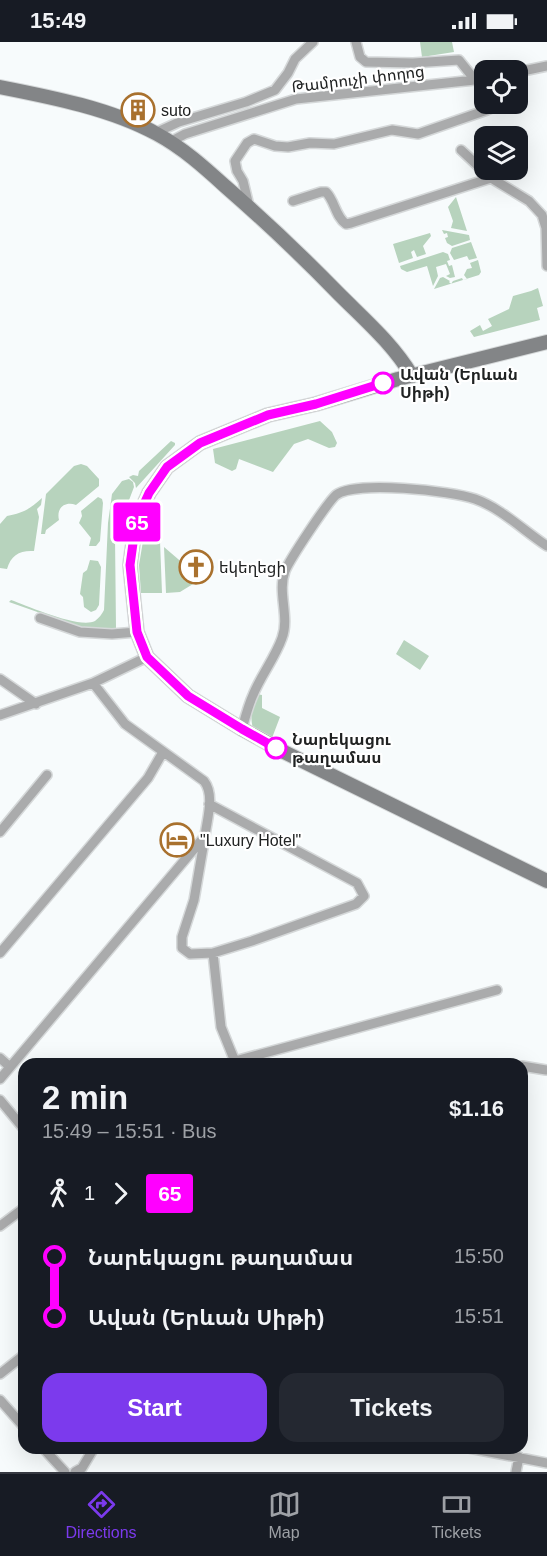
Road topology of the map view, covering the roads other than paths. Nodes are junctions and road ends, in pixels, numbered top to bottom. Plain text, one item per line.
1 (313, 42) edge
2 (356, 42) edge
3 (547, 66) edge
4 (528, 70) edge
5 (474, 74) edge
6 (474, 80) edge
7 (0, 87) edge
8 (476, 114) edge
9 (155, 133) junction
10 (170, 142) junction
11 (460, 150) dead end
12 (474, 163) edge
13 (485, 180) edge
14 (494, 180) edge
15 (293, 201) dead end
16 (249, 206) junction
17 (546, 228) edge
18 (547, 266) edge
19 (547, 342) edge
20 (412, 376) junction
21 (547, 546) edge
22 (40, 618) dead end
23 (137, 632) junction
24 (147, 657) junction
25 (0, 679) edge
26 (93, 683) junction
27 (36, 704) junction
28 (0, 715) edge
29 (242, 729) junction
30 (163, 752) junction
31 (47, 775) dead end
32 (209, 804) junction
33 (0, 832) edge
34 (205, 836) junction
35 (547, 881) edge
36 (0, 953) edge
37 (213, 953) junction
38 (497, 990) dead end
39 (0, 1058) edge
40 (234, 1058) edge
41 (250, 1058) edge
42 (10, 1067) junction
43 (528, 1067) edge
44 (546, 1070) edge
45 (0, 1079) edge
46 (0, 1100) edge
47 (18, 1122) edge
48 (18, 1212) edge
49 (0, 1226) edge
50 (18, 1360) edge
51 (0, 1374) edge
52 (0, 1400) edge
53 (18, 1420) edge
54 (48, 1454) edge
55 (91, 1454) edge
56 (502, 1454) edge
57 (519, 1457) junction
58 (547, 1463) edge
59 (81, 1471) edge
60 (65, 1472) edge
61 (516, 1472) edge

1 - 9 street
2 - 5 street
3 - 4 street
6 - 10 street, Թամրուչի փողոց
7 - 9 main road
8 - 16 street
9 - 10 main road
10 - 16 main road
11 - 12 street
13 - 15 street
14 - 17 street
16 - 20 main road
17 - 18 street
19 - 20 main road
20 - 23 main road
21 - 29 street
22 - 23 street
23 - 24 main road
24 - 26 street
24 - 29 main road
25 - 27 street
26 - 27 street
26 - 30 street
27 - 28 street
29 - 35 main road
30 - 32 street
30 - 36 street
31 - 33 street
32 - 34 street
32 - 37 street
34 - 37 street
34 - 42 street
37 - 40 street
38 - 41 street
39 - 42 street
42 - 45 street
43 - 44 street
46 - 47 street
48 - 49 street
50 - 51 street
52 - 53 street
54 - 60 street
55 - 59 street
56 - 57 street
57 - 58 street
57 - 61 street

